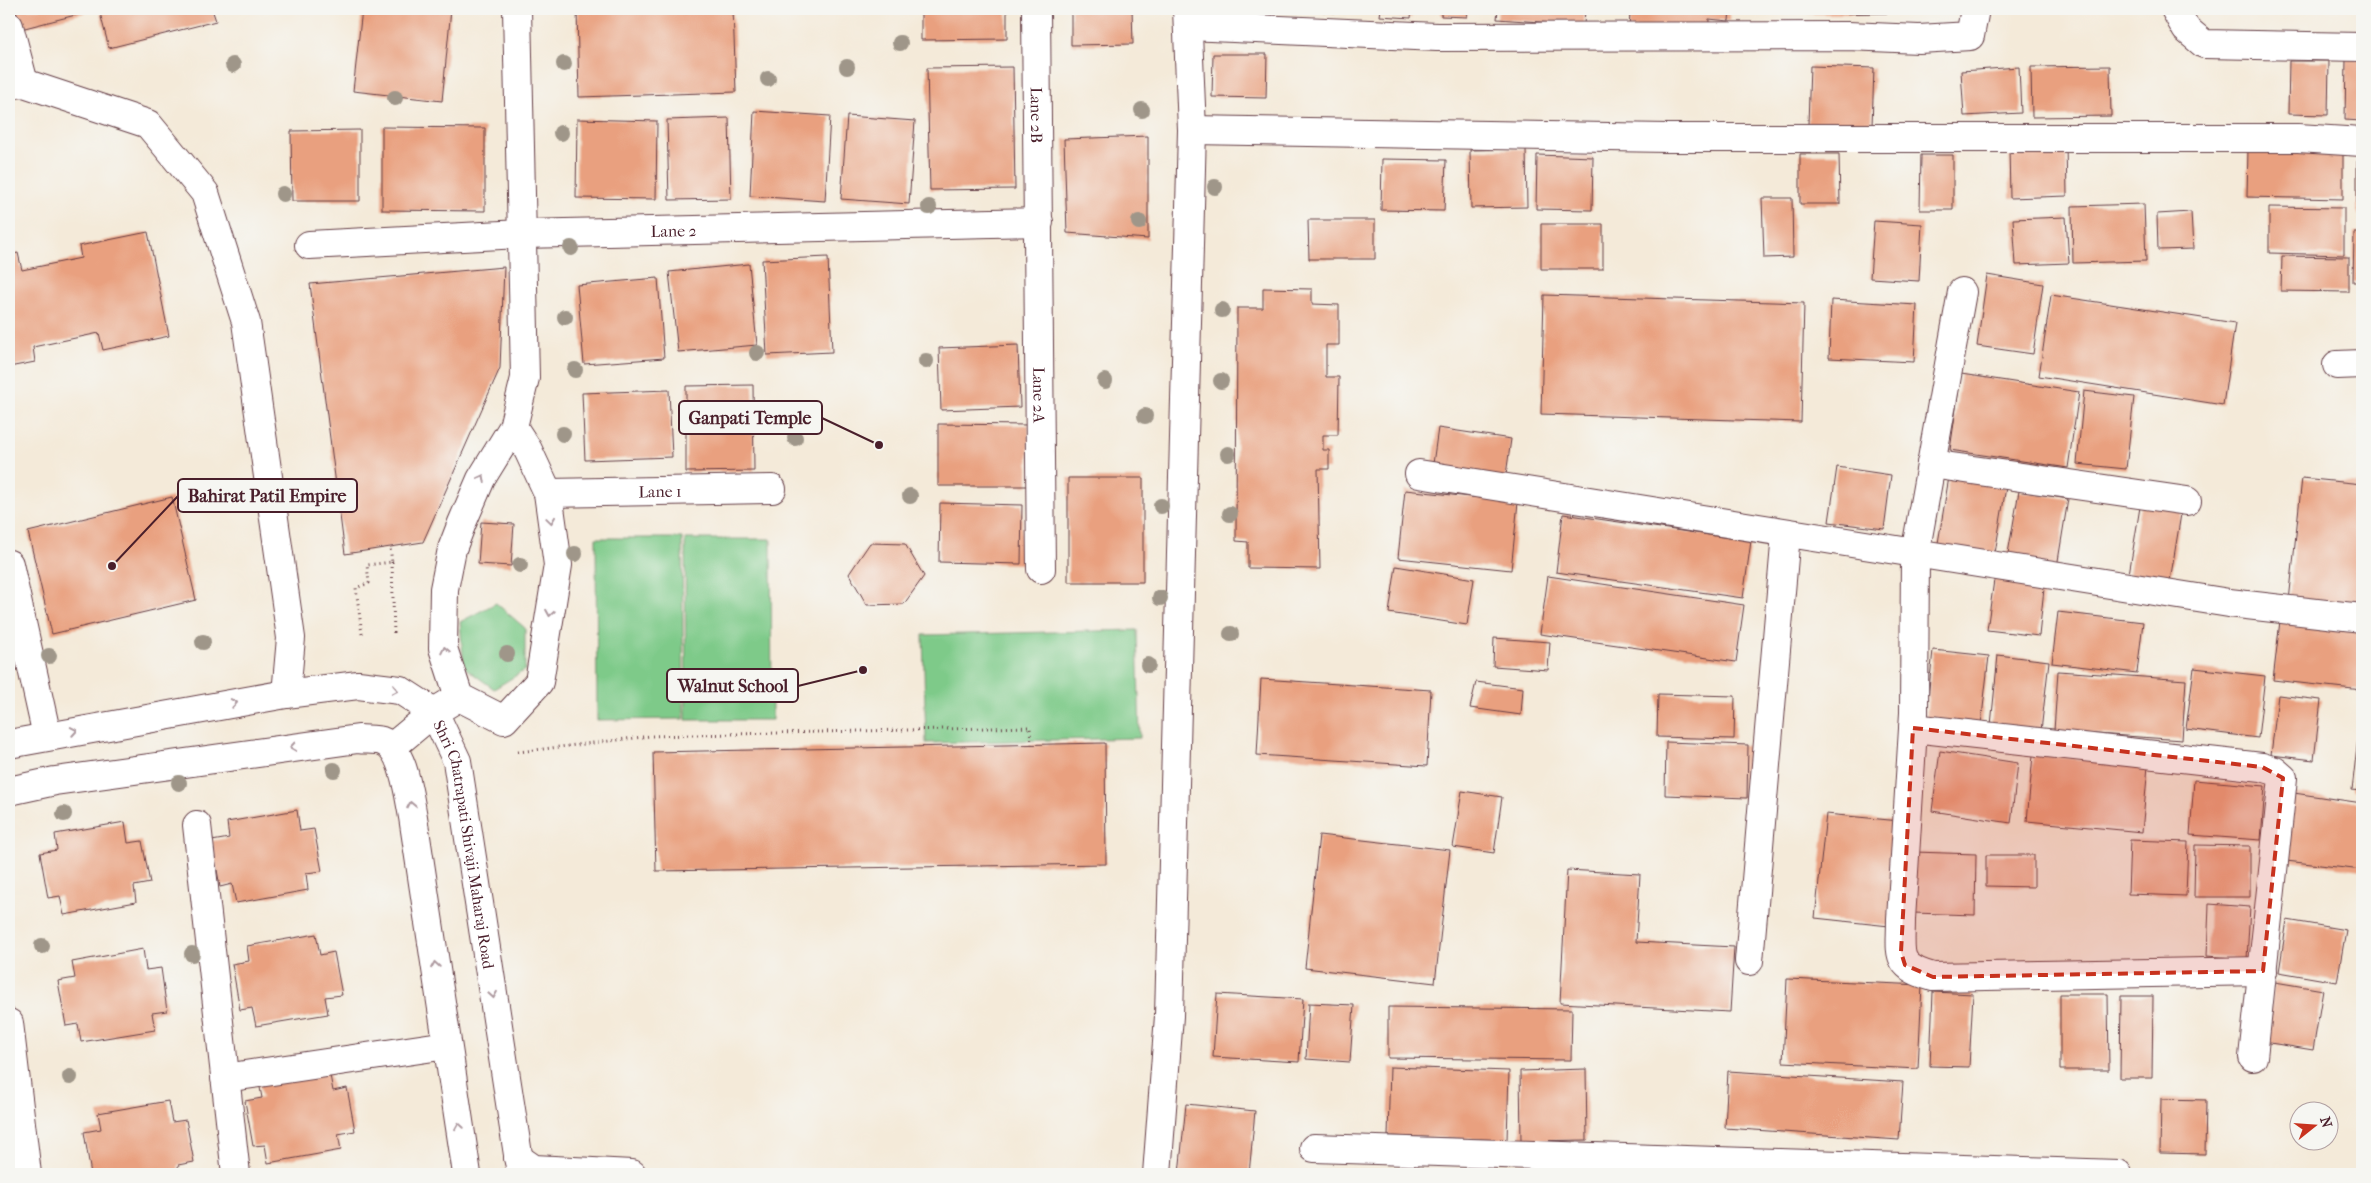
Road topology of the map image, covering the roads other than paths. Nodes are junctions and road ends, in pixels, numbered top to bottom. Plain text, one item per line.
1 (517, 9) edge
2 (1036, 9) edge
3 (1975, 9) edge
4 (2175, 9) edge
5 (1188, 17) edge
6 (9, 26) edge
7 (2362, 47) edge
8 (16, 84) edge
9 (1192, 130) junction
10 (2362, 142) edge
11 (1039, 222) junction
12 (522, 234) junction
13 (309, 245) dead end
14 (1962, 292) dead end
15 (513, 428) junction
16 (1931, 464) junction
17 (1419, 474) dead end
18 (772, 489) dead end
19 (548, 492) junction
20 (2186, 501) dead end
21 (1786, 534) junction
22 (1915, 554) junction
23 (9, 564) edge
24 (1041, 569) dead end
25 (2362, 618) edge
26 (286, 694) junction
27 (459, 697) junction
28 (434, 712) junction
29 (1913, 728) junction
30 (47, 736) junction
31 (9, 744) edge
32 (392, 747) junction
33 (9, 791) edge
34 (197, 825) dead end
35 (1749, 961) dead end
36 (2263, 971) junction
37 (9, 1023) edge
38 (447, 1045) junction
39 (2253, 1057) dead end
40 (225, 1078) junction
41 (1314, 1148) dead end
42 (519, 1166) edge
43 (2043, 1173) edge
44 (27, 1174) edge
45 (236, 1174) edge
46 (467, 1174) edge
47 (632, 1174) edge
48 (1157, 1174) edge
49 (2118, 1174) edge

1 - 12 street
2 - 11 street, Lane 2B
3 - 5 street
4 - 7 street
5 - 9 street
6 - 8 street
8 - 26 street
9 - 10 street
9 - 48 street
11 - 12 street, Lane 2
11 - 24 street, Lane 2A
12 - 13 street, Lane 2
12 - 15 street
14 - 16 street
15 - 19 street
27 -> 15 street
16 - 20 street
16 - 22 street
17 - 21 street
18 - 19 street, Lane 1
19 -> 27 street
21 - 22 street
21 - 35 street
22 - 25 street
22 - 29 street
23 - 30 street
26 -> 28 street, Shri Chatrapati Shivaji Maharaj Road
30 -> 26 street, Shri Chatrapati Shivaji Maharaj Road
27 - 28 street
28 - 32 street
28 -> 42 street, Shri Chatrapati Shivaji Maharaj Road
29 - 36 street
29 - 36 street
30 - 31 street, Shri Chatrapati Shivaji Maharaj Road
32 -> 33 street
38 -> 32 street
34 - 40 street
36 - 39 street
37 - 44 street
38 - 40 street
46 -> 38 street
40 - 45 street
41 - 43 street
42 - 47 street
43 - 49 street

